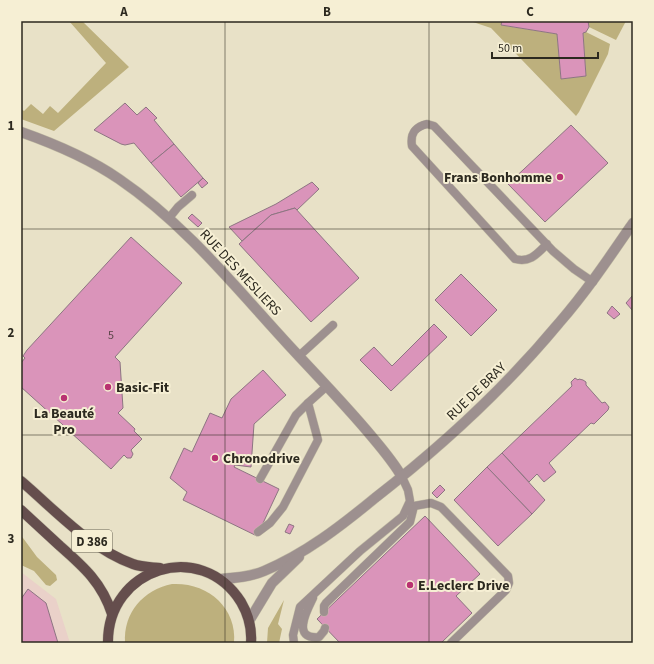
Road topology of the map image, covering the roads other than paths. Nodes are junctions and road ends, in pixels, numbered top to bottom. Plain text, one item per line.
1 (21, 132) edge
2 (192, 195) dead end
3 (169, 218) junction
4 (633, 223) edge
5 (547, 244) junction
6 (593, 282) junction
7 (333, 325) dead end
8 (299, 356) junction
9 (327, 386) junction
10 (308, 403) junction
11 (402, 477) junction
12 (260, 480) dead end
13 (21, 481) edge
14 (412, 503) junction
15 (21, 510) edge
16 (258, 532) dead end
17 (307, 548) junction
18 (166, 568) junction
19 (220, 579) junction
20 (316, 592) junction
21 (324, 612) dead end
22 (112, 614) junction
23 (249, 621) junction
24 (325, 628) dead end
25 (108, 643) edge
26 (251, 643) edge
27 (294, 643) edge
28 (451, 643) edge

1 - 3 street, RUE DES MESLIERS
2 - 3 lane
3 - 8 street, RUE DES MESLIERS
4 - 6 street, RUE DE BRAY
5 - 5 lane
5 - 6 lane
6 - 11 street, RUE DE BRAY
7 - 8 lane
8 - 9 street, RUE DES MESLIERS
9 - 10 lane
9 - 11 street, RUE DES MESLIERS
10 - 12 lane
10 - 16 lane
11 - 14 lane
11 - 17 street, RUE DE BRAY
13 - 18 main road, D 386
14 - 20 lane
14 - 21 lane
14 - 28 lane
15 - 22 main road, D 386
17 - 19 street, RUE DE BRAY
17 - 23 street, RUE DE BRAY
18 - 19 main road
18 - 22 main road
19 - 23 main road
20 - 24 lane
20 - 27 lane
22 - 25 main road
23 - 26 main road

